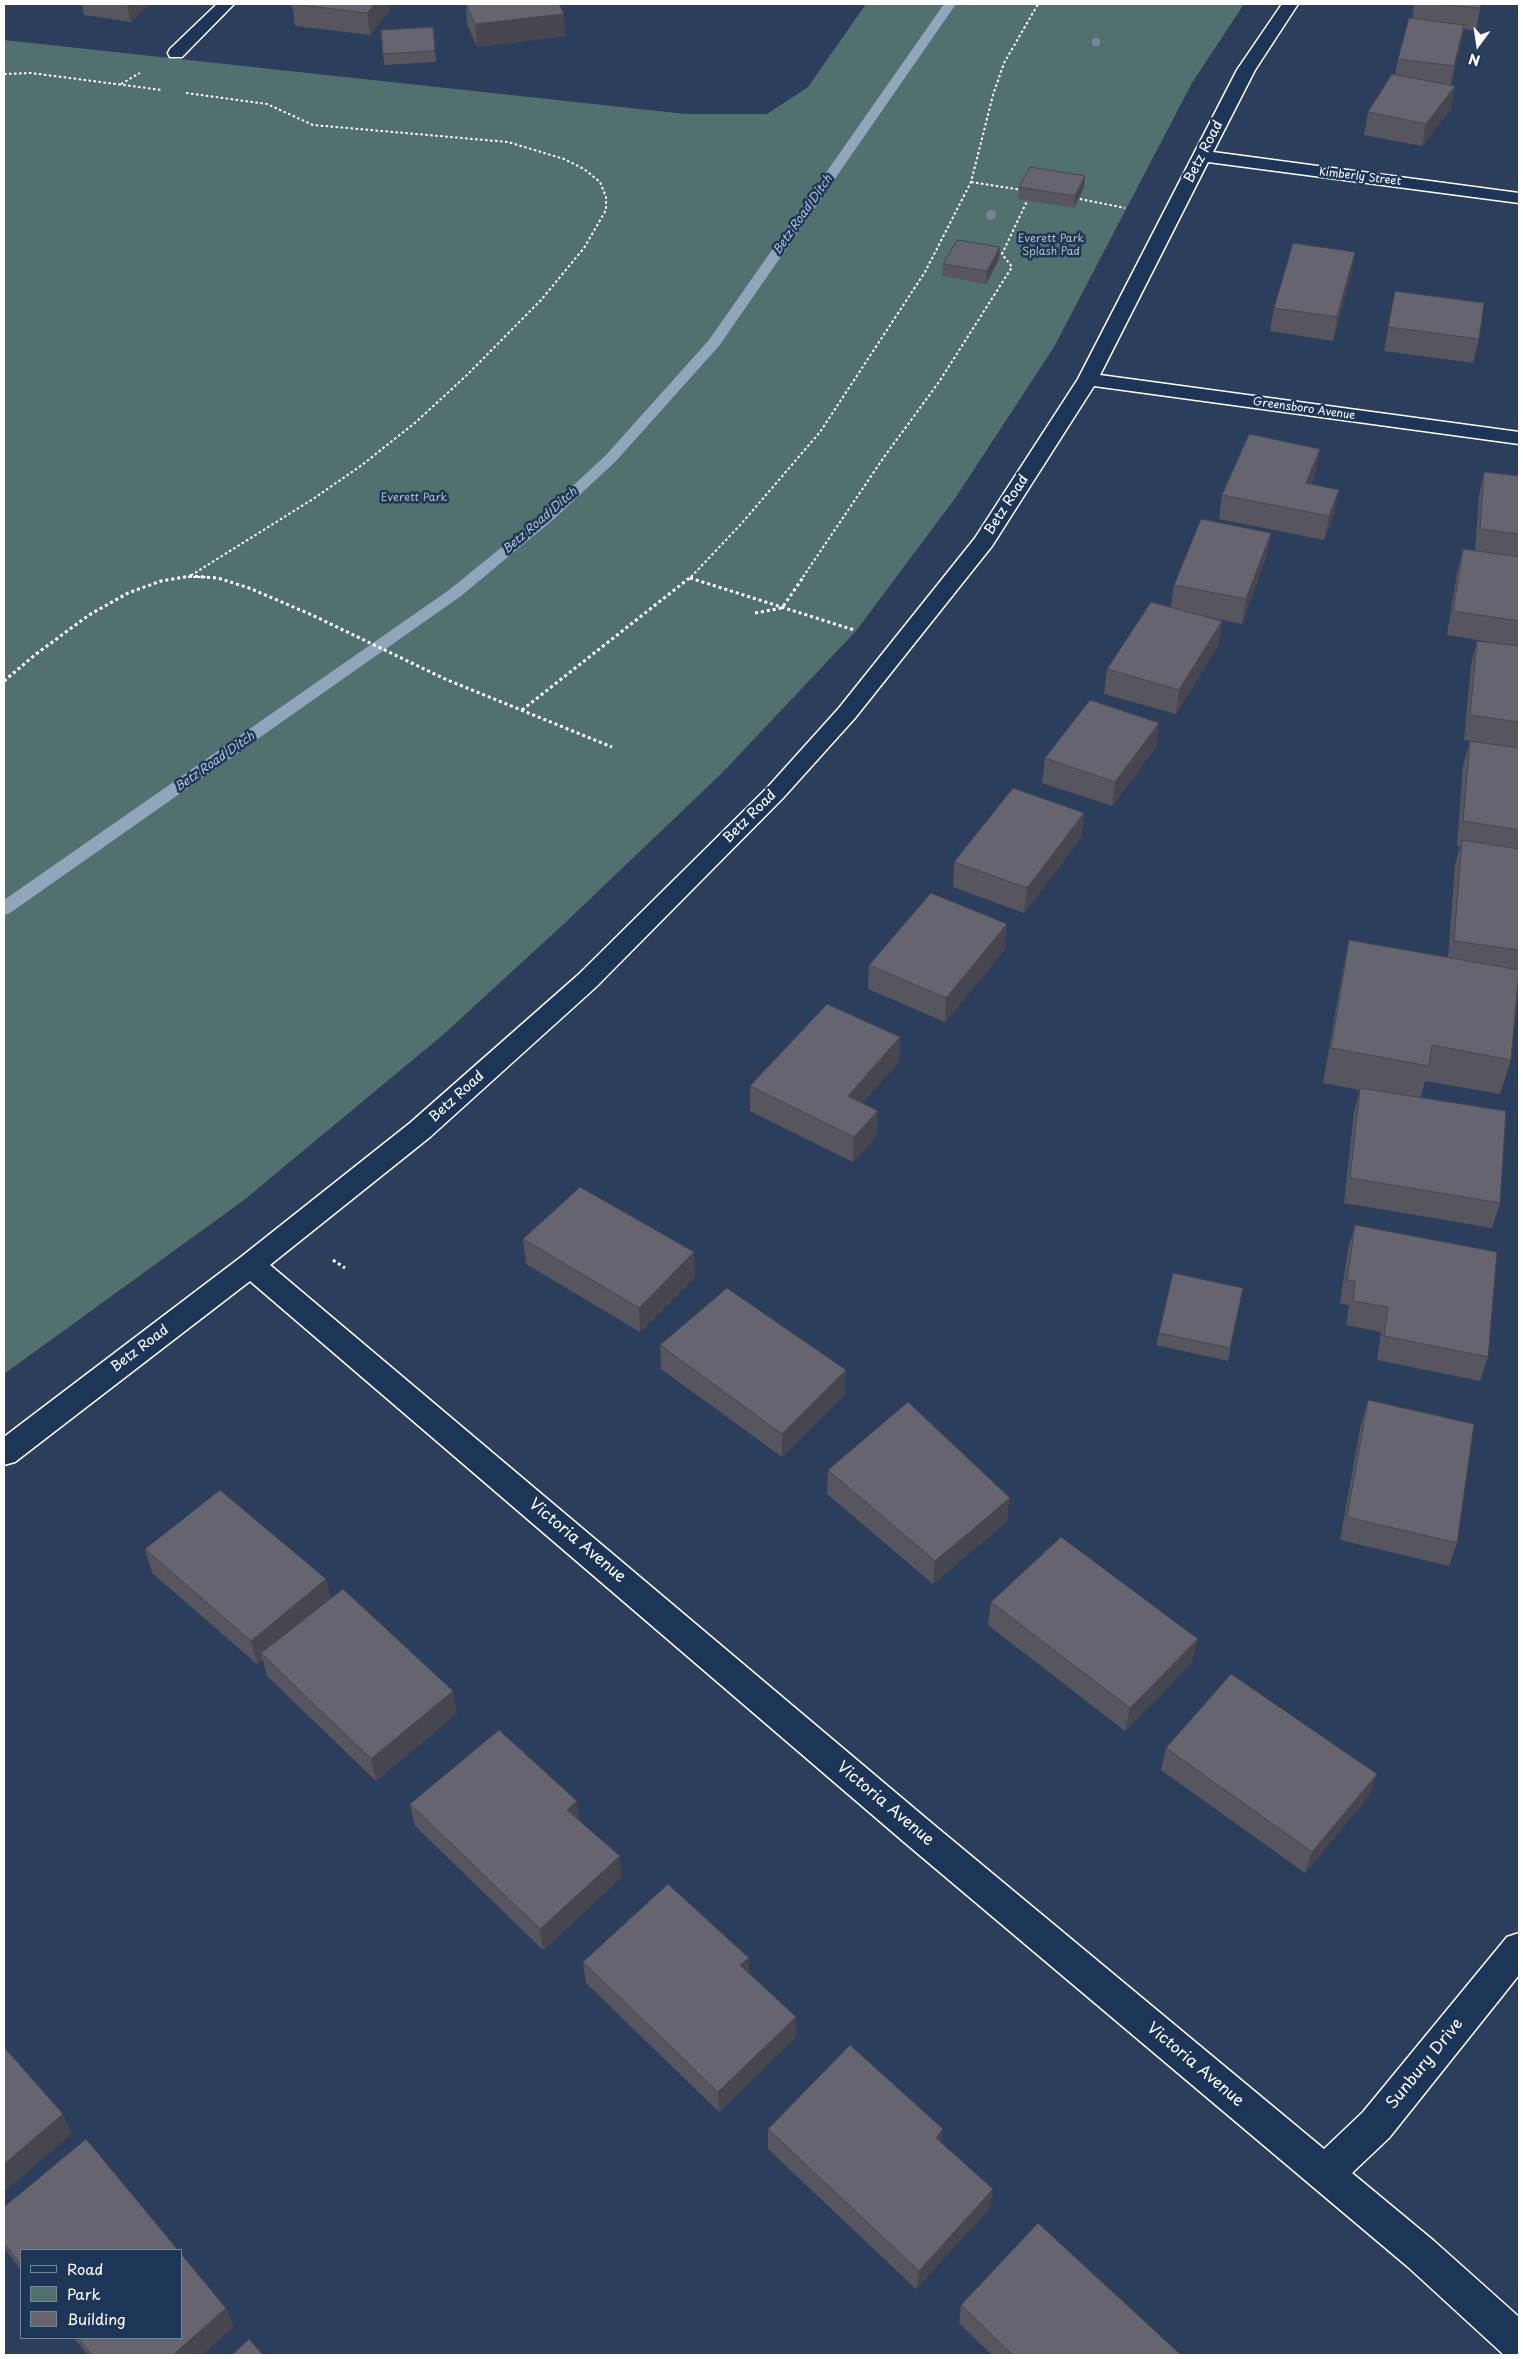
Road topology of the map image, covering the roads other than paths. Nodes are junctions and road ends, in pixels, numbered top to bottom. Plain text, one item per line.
1 (226, 4) edge
2 (1290, 4) edge
3 (176, 53) dead end
4 (1201, 156) junction
5 (1519, 198) edge
6 (1088, 379) junction
7 (1519, 438) edge
8 (250, 1265) junction
9 (4, 1453) edge
10 (1519, 1948) edge
11 (1324, 2174) junction
12 (1519, 2343) edge

1 - 3 street
2 - 4 street, Betz Road
4 - 5 street, Kimberly Street
4 - 6 street, Betz Road
6 - 7 street, Greensboro Avenue
6 - 8 street, Betz Road
8 - 9 street, Betz Road
8 - 11 street, Victoria Avenue
10 - 11 street, Sunbury Drive
11 - 12 street, Victoria Avenue

